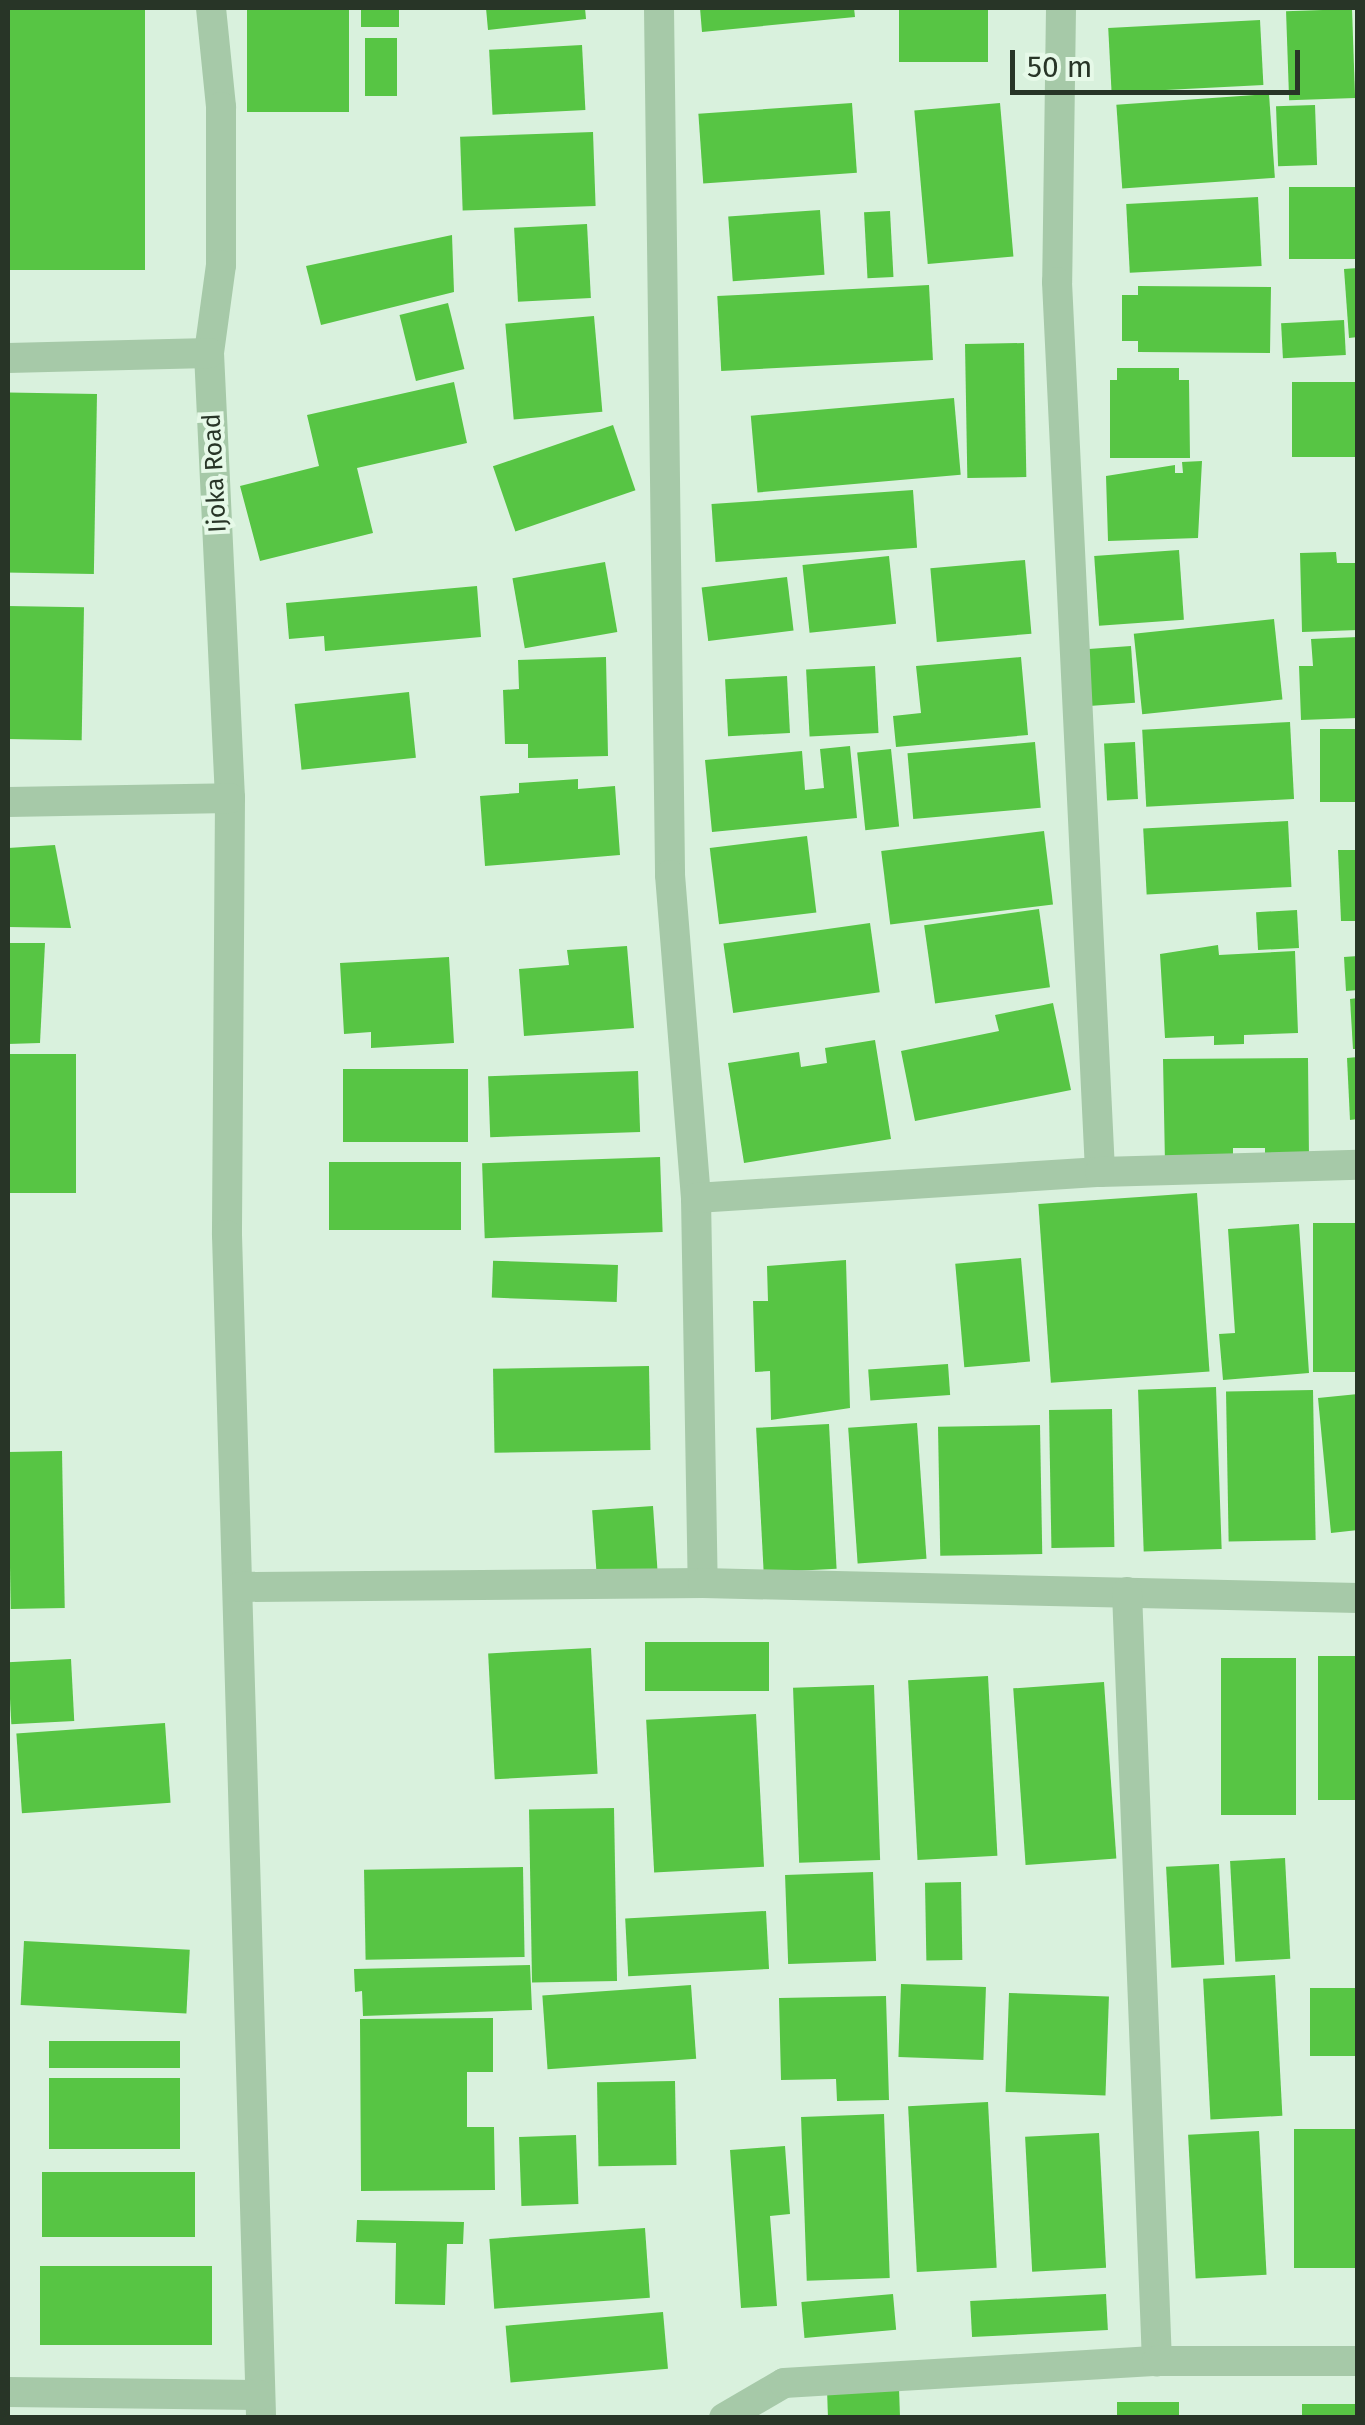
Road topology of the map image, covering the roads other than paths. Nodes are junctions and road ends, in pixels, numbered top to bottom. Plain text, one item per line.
1 (212, 8) edge
2 (658, 8) edge
3 (1061, 8) edge
4 (209, 353) junction
5 (8, 358) edge
6 (230, 798) junction
7 (8, 802) edge
8 (1358, 1164) edge
9 (1100, 1172) junction
10 (696, 1198) junction
11 (704, 1582) junction
12 (240, 1587) junction
13 (1127, 1592) junction
14 (1358, 1598) edge
15 (1158, 2361) junction
16 (1358, 2361) edge
17 (8, 2392) edge
18 (260, 2406) edge
19 (724, 2418) edge

1 - 4 street, Ijoka Road
2 - 10 street
3 - 9 street
4 - 5 street
4 - 6 street, Ijoka Road
6 - 7 street
6 - 12 street, Ijoka Road
8 - 9 street
9 - 10 street
10 - 11 street
11 - 12 street
11 - 13 street
12 - 18 street, Ijoka Road
13 - 14 street
13 - 15 street
15 - 16 street
15 - 19 street
17 - 18 street

